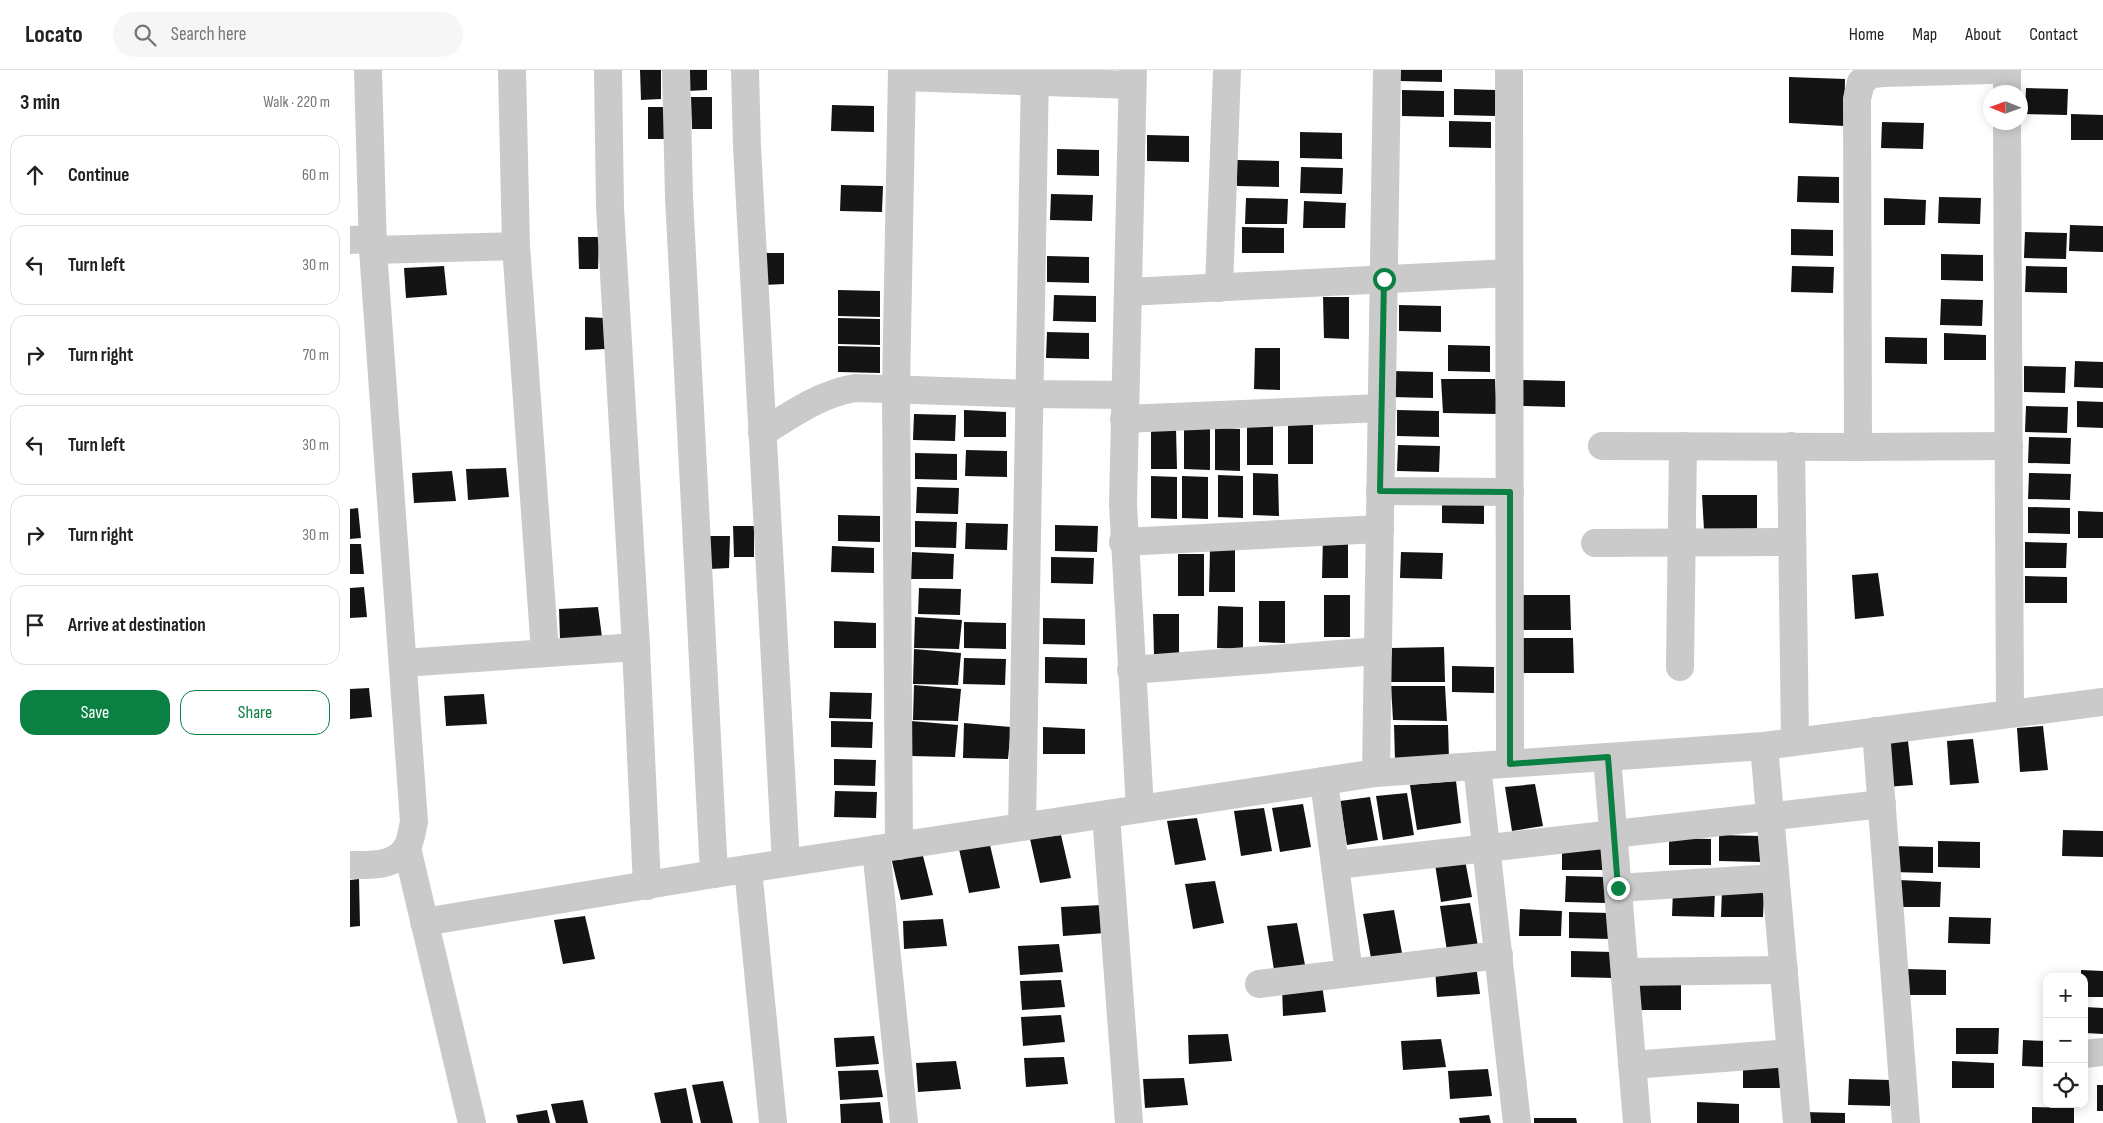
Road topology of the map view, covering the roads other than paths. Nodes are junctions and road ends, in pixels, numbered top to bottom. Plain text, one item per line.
1 (368, 70) edge
2 (512, 70) edge
3 (608, 70) edge
4 (676, 70) edge
5 (745, 70) edge
6 (1227, 70) edge
7 (1388, 70) edge
8 (1509, 70) edge
9 (1991, 70) edge
10 (2007, 70) edge
11 (902, 73) edge
12 (1035, 75) edge
13 (1133, 78) edge
14 (2007, 85) edge
15 (2007, 130) edge
16 (365, 243) edge
17 (516, 246) junction
18 (1509, 273) junction
19 (1384, 279) junction
20 (1220, 288) junction
21 (1128, 292) junction
22 (896, 390) junction
23 (1030, 394) junction
24 (1125, 407) junction
25 (1382, 408) junction
26 (762, 433) junction
27 (1602, 446) dead end
28 (1684, 446) junction
29 (1791, 446) junction
30 (1858, 446) junction
31 (2009, 446) junction
32 (1380, 491) junction
33 (1510, 492) junction
34 (1380, 529) junction
35 (1123, 542) junction
36 (1682, 542) junction
37 (1792, 542) junction
38 (1595, 543) dead end
39 (636, 647) junction
40 (1378, 651) junction
41 (545, 652) junction
42 (404, 664) junction
43 (1680, 667) dead end
44 (1131, 670) junction
45 (2102, 708) edge
46 (2010, 713) junction
47 (1876, 731) junction
48 (1795, 741) junction
49 (1764, 746) junction
50 (1608, 757) junction
51 (1510, 764) junction
52 (1477, 766) junction
53 (1376, 773) junction
54 (1324, 781) junction
55 (1882, 804) junction
56 (1140, 809) junction
57 (1106, 814) junction
58 (1770, 817) junction
59 (1022, 827) junction
60 (1614, 834) junction
61 (407, 848) junction
62 (887, 848) junction
63 (1486, 849) junction
64 (786, 863) junction
65 (350, 865) edge
66 (1336, 865) junction
67 (748, 869) junction
68 (714, 874) junction
69 (1775, 878) junction
70 (647, 886) junction
71 (1618, 888) junction
72 (424, 922) junction
73 (1499, 955) junction
74 (1784, 970) junction
75 (1624, 972) junction
76 (1350, 973) junction
77 (1259, 984) dead end
78 (1791, 1052) junction
79 (2103, 1052) edge
80 (2088, 1054) edge
81 (1632, 1065) junction
82 (472, 1123) edge
83 (773, 1123) edge
84 (904, 1123) edge
85 (1129, 1123) edge
86 (1517, 1123) edge
87 (1637, 1123) edge
88 (1797, 1123) edge
89 (1906, 1123) edge

1 - 16 street
2 - 17 street
3 - 39 street
4 - 68 street
5 - 26 street
6 - 20 street
7 - 19 street
8 - 18 street
9 - 30 street
10 - 14 street
11 - 12 street
11 - 22 street
12 - 13 street
12 - 23 street
13 - 21 street
15 - 31 street
16 - 17 street
16 - 42 street
17 - 41 street
18 - 19 street
18 - 33 street
19 - 20 street
19 - 25 street
20 - 21 street
21 - 24 street
22 - 23 street
22 - 26 street
22 - 62 street
23 - 24 street
23 - 59 street
24 - 25 street
24 - 35 street
25 - 32 street
26 - 64 street
27 - 28 street
28 - 29 street
28 - 36 street
29 - 30 street
29 - 37 street
30 - 31 street
31 - 46 street
32 - 33 street
32 - 34 street
33 - 51 street
34 - 35 street
34 - 40 street
35 - 44 street
36 - 37 street
36 - 38 street
36 - 43 street
37 - 48 street
39 - 41 street
39 - 70 street
40 - 44 street
40 - 53 street
41 - 42 street
42 - 61 street
44 - 56 street
45 - 46 street
46 - 47 street
47 - 48 street
47 - 55 street
48 - 49 street
49 - 50 street
49 - 58 street
50 - 51 street
50 - 60 street
51 - 52 street
52 - 53 street
52 - 63 street
53 - 54 street
54 - 56 street
54 - 66 street
55 - 58 street
55 - 89 street
56 - 57 street
57 - 59 street
57 - 85 street
58 - 60 street
58 - 69 street
59 - 62 street
60 - 63 street
60 - 71 street
61 - 65 street
61 - 72 street
62 - 64 street
62 - 84 street
63 - 66 street
63 - 73 street
64 - 67 street
66 - 76 street
67 - 68 street
67 - 83 street
68 - 70 street
69 - 71 street
69 - 74 street
70 - 72 street
71 - 75 street
72 - 82 street
73 - 76 street
73 - 86 street
74 - 75 street
74 - 78 street
75 - 81 street
76 - 77 street
78 - 81 street
78 - 88 street
79 - 80 street
81 - 87 street

